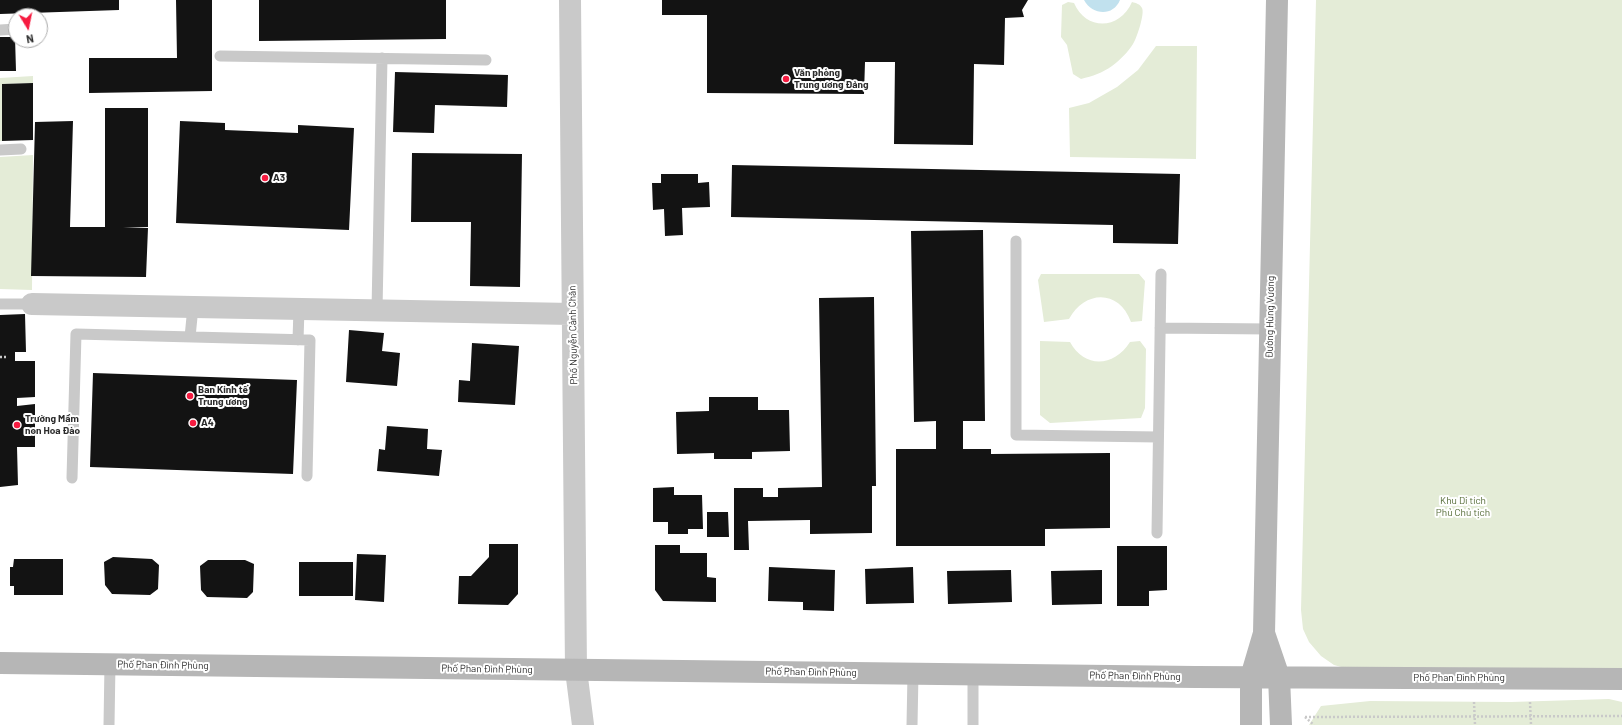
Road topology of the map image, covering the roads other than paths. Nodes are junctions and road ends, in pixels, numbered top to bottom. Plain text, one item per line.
1 (570, 0) edge
2 (1277, 0) edge
3 (220, 56) dead end
4 (382, 58) junction
5 (486, 60) dead end
6 (21, 149) dead end
7 (0, 150) edge
8 (1016, 241) dead end
9 (1161, 274) dead end
10 (0, 304) edge
11 (32, 304) joint
12 (193, 308) junction
13 (299, 309) junction
14 (377, 310) junction
15 (572, 314) junction
16 (1160, 328) junction
17 (1270, 329) junction
18 (190, 337) junction
19 (298, 340) junction
20 (1158, 437) junction
21 (307, 476) dead end
22 (72, 478) dead end
23 (1157, 533) dead end
24 (1264, 633) junction
25 (0, 663) edge
26 (110, 664) junction
27 (576, 670) junction
28 (913, 674) junction
29 (973, 674) junction
30 (1251, 677) junction
31 (1279, 677) junction
32 (1622, 679) edge
33 (109, 725) edge
34 (583, 725) edge
35 (912, 725) edge
36 (973, 725) edge
37 (1251, 725) edge
38 (1281, 725) edge

1 - 15 street, Phố Nguyễn Cảnh Chân
2 - 17 main road, Đường Hùng Vương
3 - 4 lane
4 - 5 lane
4 - 14 lane
6 - 7 lane
8 - 20 lane
9 - 16 lane
10 - 11 lane
11 - 12 street
12 - 13 street
12 - 18 lane
13 - 14 street
13 - 19 lane
14 - 15 street
15 - 27 street, Phố Nguyễn Cảnh Chân
16 - 17 lane
16 - 20 lane
17 - 24 main road, Đường Hùng Vương
18 - 19 lane
18 - 22 lane
19 - 21 lane
20 - 23 lane
24 - 30 main road, Đường Hùng Vương
24 - 31 main road, Đường Hùng Vương
25 - 26 main road, Phố Phan Đình Phùng
26 - 27 main road, Phố Phan Đình Phùng
26 - 33 lane
27 - 28 main road, Phố Phan Đình Phùng
27 - 34 street, Phố Nguyễn Cảnh Chân
28 - 29 main road, Phố Phan Đình Phùng
28 - 35 lane
29 - 30 main road, Phố Phan Đình Phùng
29 - 36 lane
30 - 31 main road, Phố Phan Đình Phùng
30 - 37 main road, Đường Hùng Vương
31 - 32 main road, Phố Phan Đình Phùng
31 - 38 main road, Đường Hùng Vương

